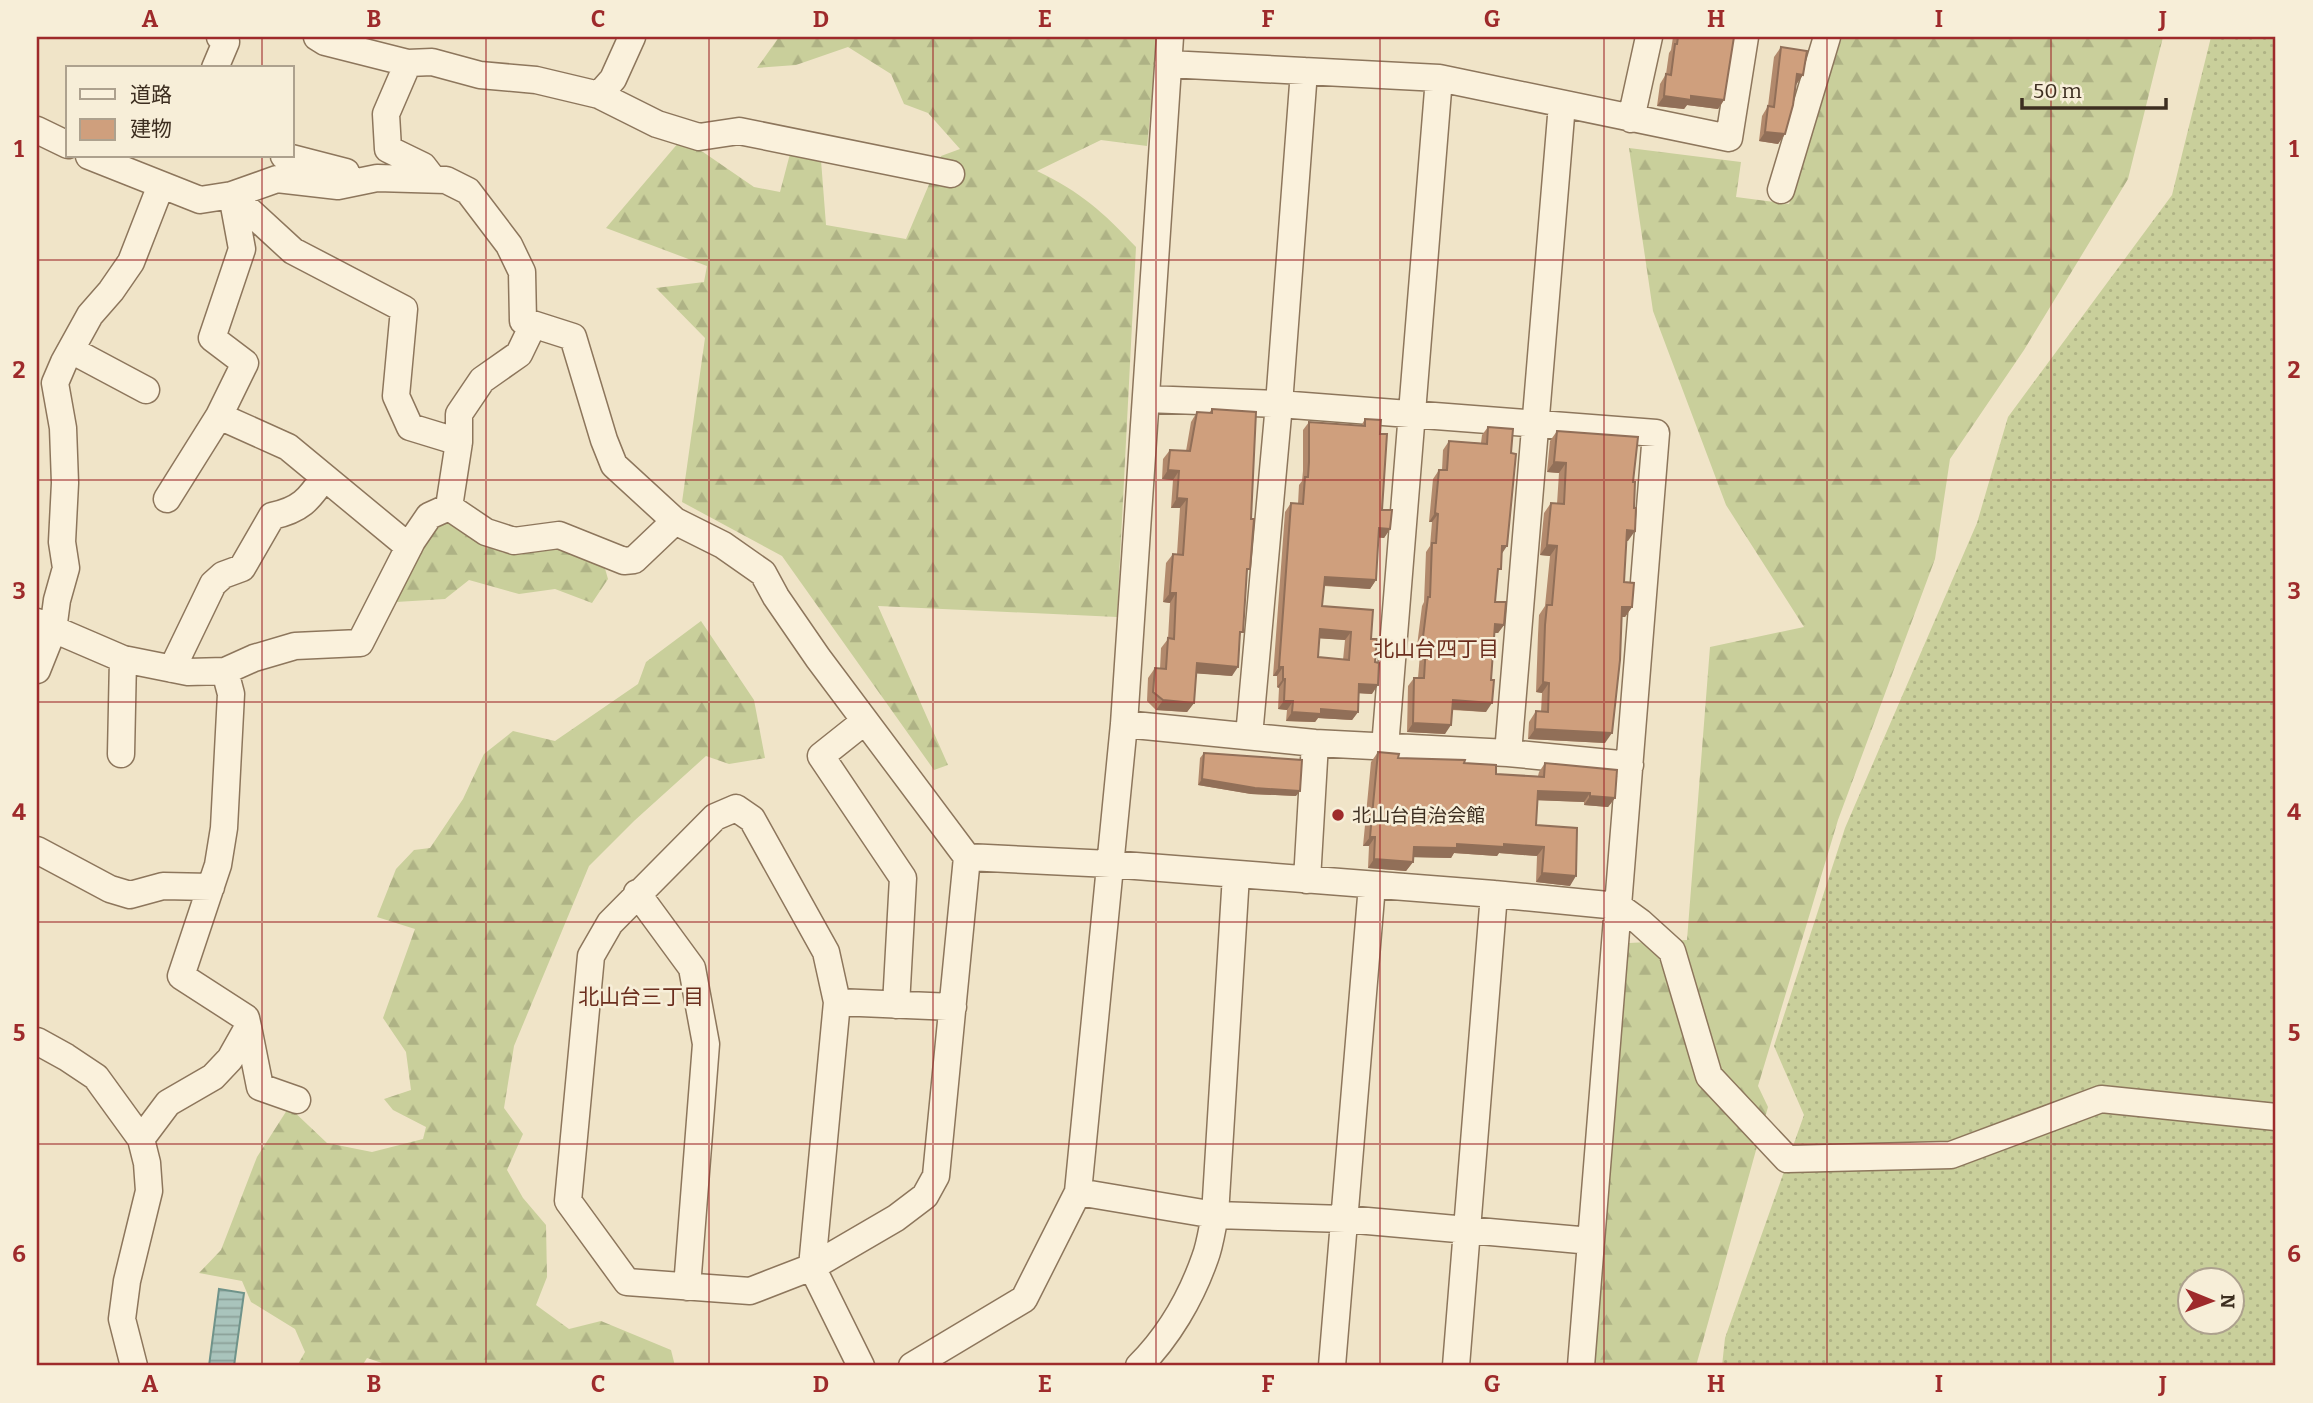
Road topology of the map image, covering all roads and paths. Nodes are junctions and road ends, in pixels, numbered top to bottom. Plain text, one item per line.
1 (220, 37) edge
2 (632, 37) edge
3 (1170, 37) edge
4 (1649, 37) edge
5 (1745, 37) edge
6 (1827, 37) edge
7 (328, 39) edge
8 (408, 63) junction
9 (1168, 64) junction
10 (216, 66) edge
11 (1304, 71) junction
12 (1439, 78) junction
13 (599, 95) junction
14 (1562, 104) junction
15 (1631, 118) junction
16 (37, 130) edge
17 (66, 144) edge
18 (388, 149) junction
19 (94, 158) edge
20 (292, 158) edge
21 (951, 174) dead end
22 (433, 179) junction
23 (161, 185) junction
24 (1781, 190) dead end
25 (232, 195) junction
26 (533, 325) junction
27 (71, 351) junction
28 (146, 390) dead end
29 (1146, 399) junction
30 (1279, 404) junction
31 (1413, 414) junction
32 (219, 416) junction
33 (1535, 422) junction
34 (459, 442) junction
35 (324, 477) junction
36 (167, 499) dead end
37 (449, 507) junction
38 (675, 521) junction
39 (409, 547) junction
40 (45, 626) edge
41 (122, 659) junction
42 (172, 669) junction
43 (37, 670) edge
44 (225, 671) junction
45 (865, 721) junction
46 (1124, 724) junction
47 (1249, 736) junction
48 (1315, 743) junction
49 (1385, 747) junction
50 (121, 754) dead end
51 (1508, 754) junction
52 (1630, 765) junction
53 (37, 850) edge
54 (967, 857) junction
55 (1110, 864) junction
56 (1236, 874) junction
57 (1307, 880) junction
58 (1372, 885) junction
59 (211, 887) junction
60 (637, 893) junction
61 (1494, 894) junction
62 (1618, 906) junction
63 (838, 1002) junction
64 (896, 1005) junction
65 (953, 1007) junction
66 (248, 1027) junction
67 (37, 1041) edge
68 (297, 1100) dead end
69 (2276, 1117) edge
70 (141, 1139) junction
71 (1077, 1192) junction
72 (1215, 1215) junction
73 (1345, 1219) junction
74 (1468, 1229) junction
75 (1591, 1241) junction
76 (812, 1266) junction
77 (687, 1287) junction
78 (134, 1366) edge
79 (862, 1366) edge
80 (912, 1366) edge
81 (1139, 1366) edge
82 (1332, 1366) edge
83 (1456, 1366) edge
84 (1581, 1366) edge

1 - 10 street
2 - 13 street
3 - 9 street
4 - 15 street
5 - 15 street
6 - 24 street
7 - 8 street
8 - 13 street
8 - 18 street
9 - 11 street
9 - 29 street
11 - 12 street
11 - 30 street
12 - 14 street
12 - 31 street
13 - 21 street
14 - 15 street
14 - 33 street
16 - 17 street
18 - 20 street
18 - 22 street
19 - 23 street
22 - 25 street
22 - 26 street
23 - 25 street
23 - 27 street
25 - 32 street
25 - 34 street
26 - 34 street
26 - 38 street
27 - 28 street
27 - 40 street
29 - 30 street
29 - 46 street
30 - 31 street
30 - 47 street
31 - 33 street
31 - 49 street
32 - 35 street
32 - 36 street
33 - 51 street
33 - 52 street
34 - 37 street
35 - 39 street
35 - 42 street
37 - 38 street
37 - 39 street
38 - 45 street
39 - 44 street
40 - 41 street
40 - 43 street
41 - 42 street
41 - 50 street
42 - 44 street
44 - 59 street
45 - 54 street
45 - 64 street
46 - 47 street
46 - 55 street
47 - 48 street
48 - 49 street
48 - 57 street
49 - 51 street
51 - 52 street
52 - 62 street
53 - 59 street
54 - 55 street
54 - 65 street
55 - 56 street
55 - 71 street
56 - 57 street
56 - 72 street
57 - 58 street
58 - 61 street
58 - 73 street
59 - 66 street
60 - 63 street
60 - 77 street
60 - 77 street
61 - 62 street
61 - 74 street
62 - 69 street
62 - 75 street
63 - 64 street
63 - 76 street
64 - 65 street
65 - 76 street
66 - 68 street
66 - 70 street
67 - 70 street
70 - 78 street
71 - 72 street
71 - 80 street
72 - 73 street
72 - 81 street
73 - 74 street
73 - 82 street
74 - 75 street
74 - 83 street
75 - 84 street
76 - 77 street
76 - 79 street

